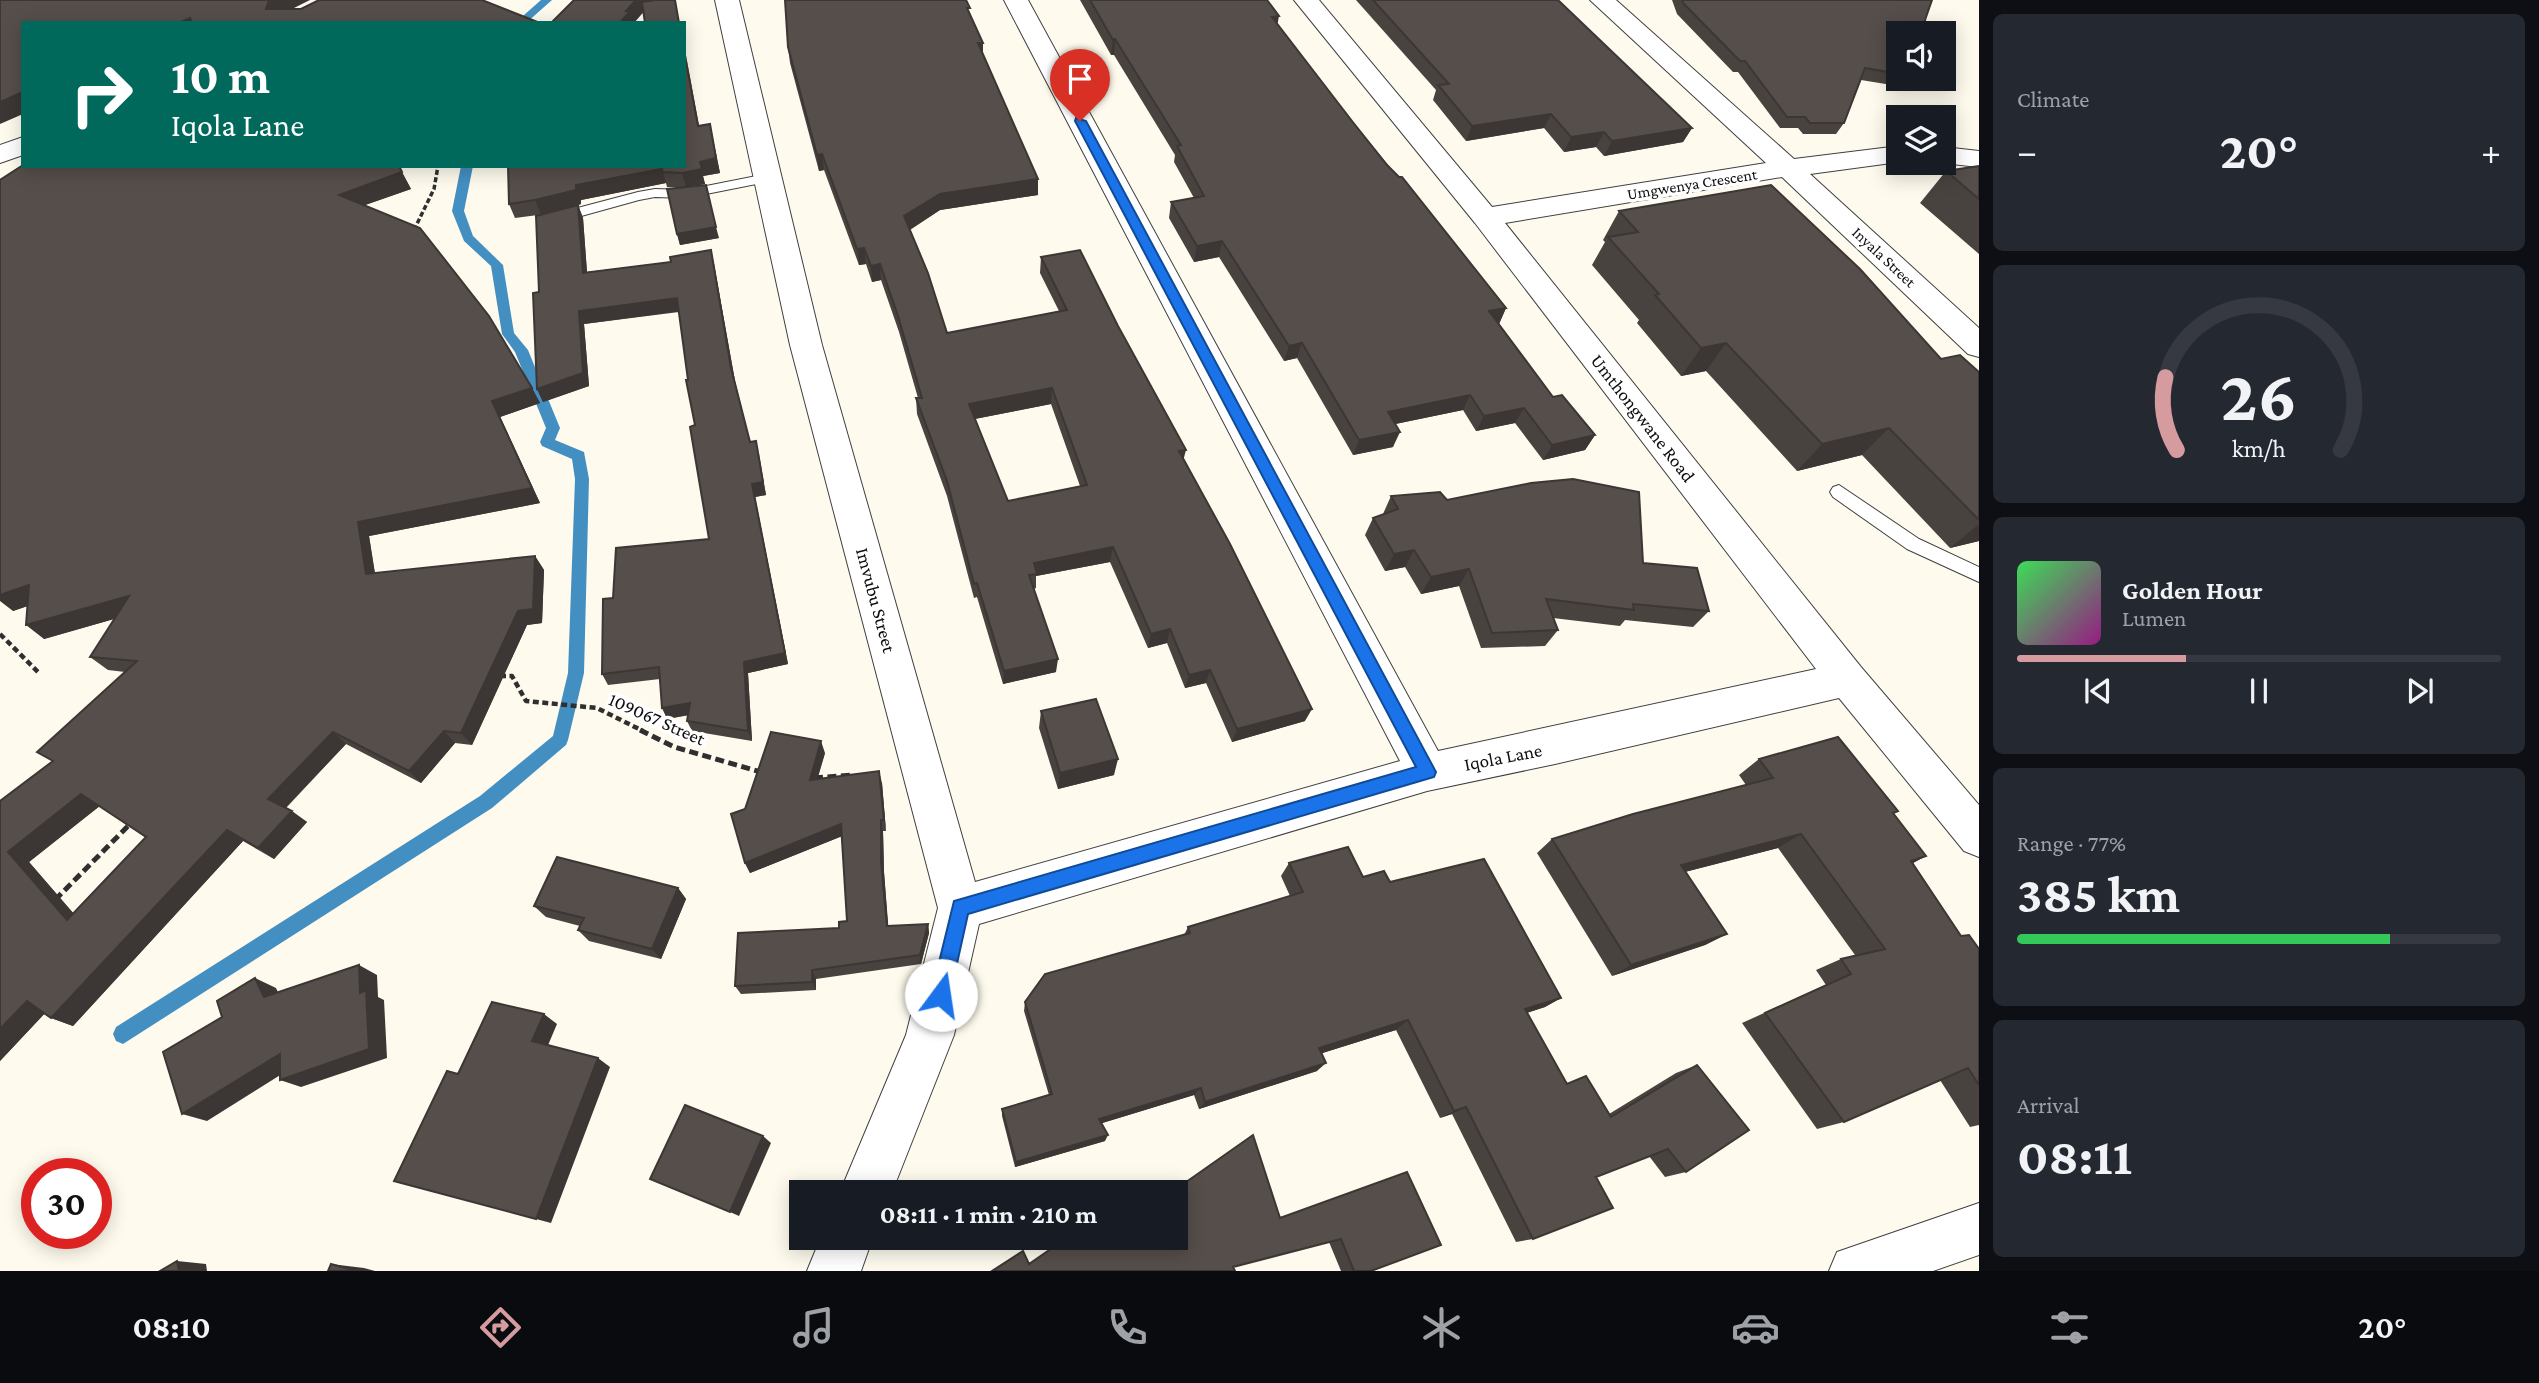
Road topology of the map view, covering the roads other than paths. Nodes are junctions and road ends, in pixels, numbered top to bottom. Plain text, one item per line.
1 (727, 0) edge
2 (1016, 0) edge
3 (1306, 0) edge
4 (1602, 0) edge
5 (21, 146) edge
6 (0, 155) edge
7 (1886, 156) edge
8 (1956, 156) edge
9 (1979, 159) edge
10 (1788, 168) junction
11 (767, 178) junction
12 (1485, 217) junction
13 (541, 222) edge
14 (1979, 346) edge
15 (1839, 492) dead end
16 (1979, 575) edge
17 (1847, 679) junction
18 (1427, 772) junction
19 (1979, 838) edge
20 (960, 908) junction
21 (871, 1180) edge
22 (1979, 1229) edge
23 (842, 1250) edge
24 (834, 1271) edge
25 (1856, 1271) edge

1 - 11 street, Imvubu Street
2 - 18 street
3 - 12 street, Umthongwane Road
4 - 10 street, Inyala Street
5 - 6 street
7 - 10 street, Umgwenya Crescent
8 - 9 street
10 - 12 street, Umgwenya Crescent
10 - 14 street, Inyala Street
11 - 13 lane
11 - 20 street, Imvubu Street
12 - 17 street, Umthongwane Road
15 - 16 lane
17 - 18 street, Iqola Lane
17 - 19 street, Umthongwane Road
18 - 20 street, Iqola Lane
20 - 21 street, Imvubu Street
22 - 25 street
23 - 24 street

